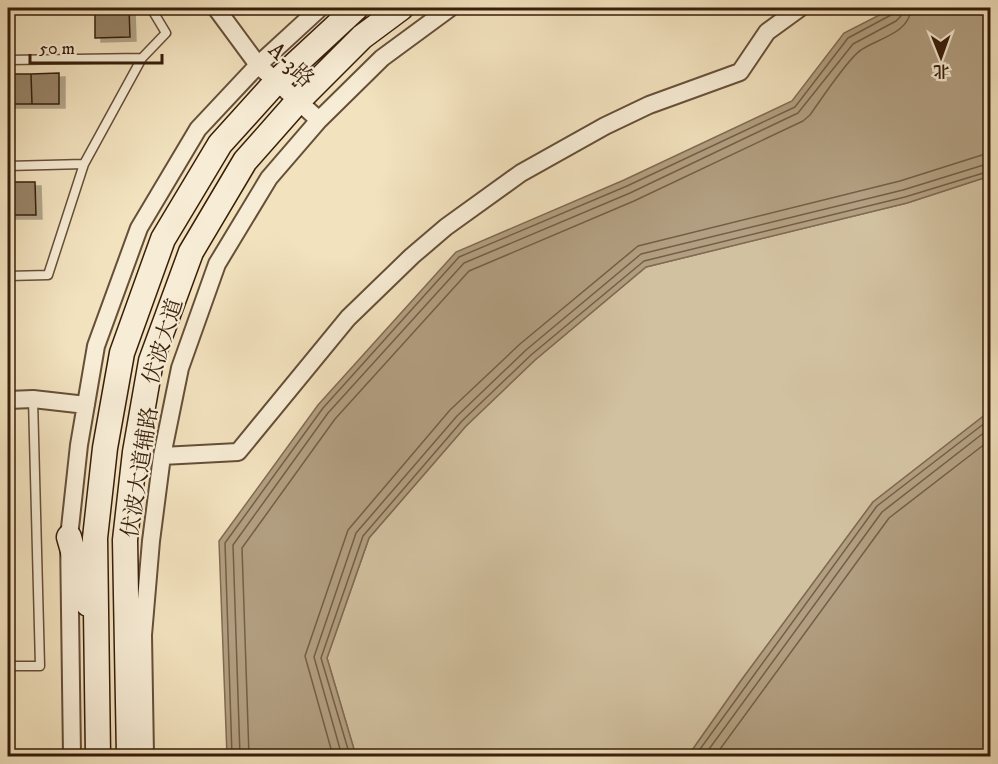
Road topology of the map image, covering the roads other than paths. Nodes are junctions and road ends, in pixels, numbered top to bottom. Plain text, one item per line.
1 (151, 8) edge
2 (216, 8) edge
3 (320, 8) edge
4 (356, 8) edge
5 (401, 8) edge
6 (450, 8) edge
7 (800, 8) edge
8 (142, 58) junction
9 (8, 60) edge
10 (258, 65) junction
11 (276, 82) junction
12 (297, 100) junction
13 (319, 120) junction
14 (84, 164) junction
15 (8, 166) edge
16 (8, 276) edge
17 (33, 399) junction
18 (8, 400) edge
19 (86, 405) junction
20 (162, 456) junction
21 (69, 537) junction
22 (97, 635) junction
23 (8, 666) edge
24 (98, 723) junction
25 (72, 756) edge
26 (91, 756) edge
27 (98, 756) edge
28 (129, 756) edge
29 (145, 756) edge

1 - 8 lane
2 - 10 street, A-3路
3 - 10 street
4 - 11 main road, 伏波大道
5 - 12 main road, 伏波大道
6 - 13 street, 伏波大道辅路
7 - 20 street
8 - 9 lane
8 - 14 lane
10 - 11 street, A-3路
10 - 19 street
11 - 12 street, A-3路
11 - 22 main road, 伏波大道
12 - 13 street, A-3路
12 - 28 main road, 伏波大道
13 - 20 street, 伏波大道辅路
14 - 15 lane
14 - 16 lane
17 - 18 street
17 - 19 street
17 - 23 lane
19 - 21 street
20 - 29 street, 伏波大道辅路
21 - 22 main road
21 - 25 street
22 - 24 main road, 伏波大道
24 - 26 main road
24 - 27 main road, 伏波大道

